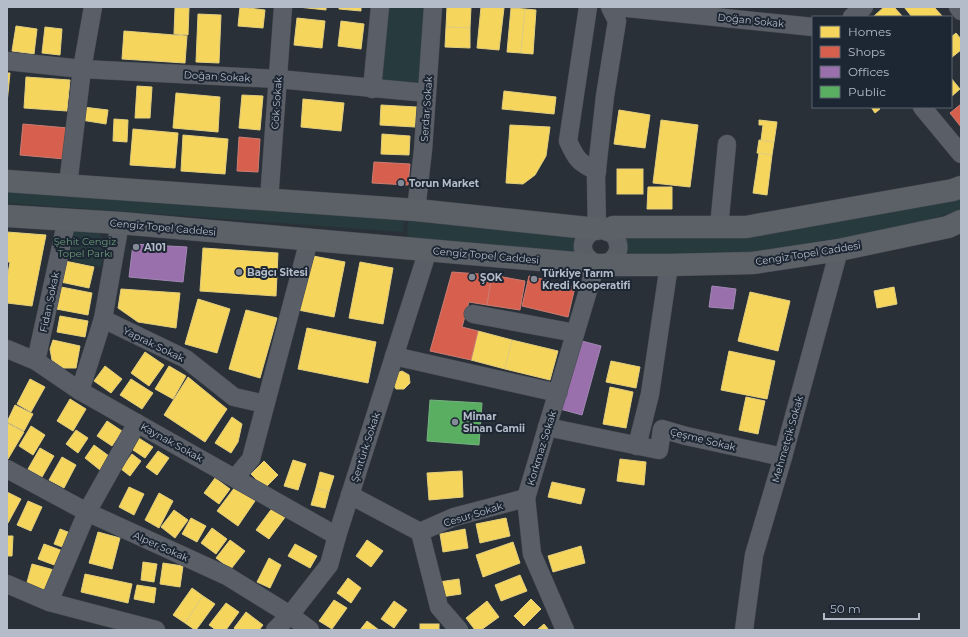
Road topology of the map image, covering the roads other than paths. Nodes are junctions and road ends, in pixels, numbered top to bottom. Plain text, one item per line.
1 (93, 7) edge
2 (284, 7) edge
3 (380, 7) edge
4 (433, 7) edge
5 (588, 7) edge
6 (610, 7) edge
7 (618, 7) edge
8 (864, 7) edge
9 (958, 7) edge
10 (961, 12) edge
11 (853, 16) edge
12 (812, 27) edge
13 (7, 61) edge
14 (82, 70) junction
15 (278, 79) junction
16 (372, 89) junction
17 (427, 93) junction
18 (923, 108) edge
19 (727, 144) dead end
20 (961, 154) edge
21 (597, 171) junction
22 (7, 181) edge
23 (68, 185) junction
24 (961, 187) edge
25 (269, 200) junction
26 (416, 210) junction
27 (7, 216) edge
28 (67, 219) junction
29 (961, 221) edge
30 (120, 223) junction
31 (719, 227) junction
32 (602, 229) junction
33 (309, 240) junction
34 (428, 250) junction
35 (839, 250) junction
36 (597, 264) junction
37 (669, 265) junction
38 (472, 314) dead end
39 (103, 319) junction
40 (575, 333) junction
41 (7, 349) edge
42 (394, 356) junction
43 (36, 361) junction
44 (80, 392) junction
45 (558, 394) junction
46 (265, 404) junction
47 (137, 423) junction
48 (548, 427) junction
49 (637, 446) junction
50 (783, 457) junction
51 (7, 469) edge
52 (234, 478) junction
53 (350, 494) junction
54 (526, 498) junction
55 (87, 512) junction
56 (420, 532) junction
57 (337, 536) junction
58 (7, 584) edge
59 (49, 602) junction
60 (290, 615) junction
61 (156, 630) edge
62 (276, 630) edge
63 (310, 630) edge
64 (459, 630) edge
65 (565, 630) edge
66 (744, 630) edge

1 - 14 street
2 - 15 street, Gök Sokak
3 - 16 street
4 - 17 street, Serdar Sokak
5 - 21 street
6 - 21 street
7 - 12 street, Doğan Sokak
8 - 11 street
9 - 10 street
13 - 14 street, Doğan Sokak
14 - 15 street, Doğan Sokak
14 - 23 street
15 - 16 street, Doğan Sokak
15 - 25 street, Gök Sokak
16 - 17 street, Doğan Sokak
17 - 26 street, Serdar Sokak
18 - 20 street
19 - 31 street
21 - 32 street
22 - 23 main road
23 - 25 main road
24 - 31 main road
25 - 26 main road
26 - 32 main road
27 - 28 main road, Cengiz Topel Caddesi
28 - 30 main road, Cengiz Topel Caddesi
28 - 43 street, Fidan Sokak
29 - 35 main road, Cengiz Topel Caddesi
30 - 33 main road, Cengiz Topel Caddesi
30 - 39 street
31 - 32 main road
32 - 36 street
32 - 36 street
33 - 34 main road, Cengiz Topel Caddesi
33 - 46 street
34 - 36 main road, Cengiz Topel Caddesi
34 - 42 street, Şentürk Sokak
35 - 37 main road, Cengiz Topel Caddesi
35 - 50 street, Mehmetçik Sokak
36 - 37 main road, Cengiz Topel Caddesi
36 - 40 street, Korkmaz Sokak
37 - 49 street
38 - 40 street
39 - 44 street
39 - 46 street, Yaprak Sokak
40 - 45 street, Korkmaz Sokak
41 - 43 street, Kaynak Sokak
42 - 45 street
42 - 53 street, Şentürk Sokak
43 - 44 street, Kaynak Sokak
44 - 47 street, Kaynak Sokak
45 - 48 street, Korkmaz Sokak
46 - 52 street
47 - 52 street, Kaynak Sokak
47 - 55 street
48 - 49 street, Çeşme Sokak
48 - 54 street, Korkmaz Sokak
49 - 50 street, Çeşme Sokak
50 - 66 street, Mehmetçik Sokak
51 - 55 street, Alper Sokak
52 - 57 street, Kaynak Sokak
53 - 56 street
53 - 57 street, Şentürk Sokak
54 - 56 street, Cesur Sokak
54 - 65 street, Korkmaz Sokak
55 - 59 street
55 - 60 street, Alper Sokak
56 - 64 street
57 - 60 street, Şentürk Sokak
58 - 59 street
59 - 61 street
60 - 62 street, Şentürk Sokak
60 - 63 street, Alper Sokak

